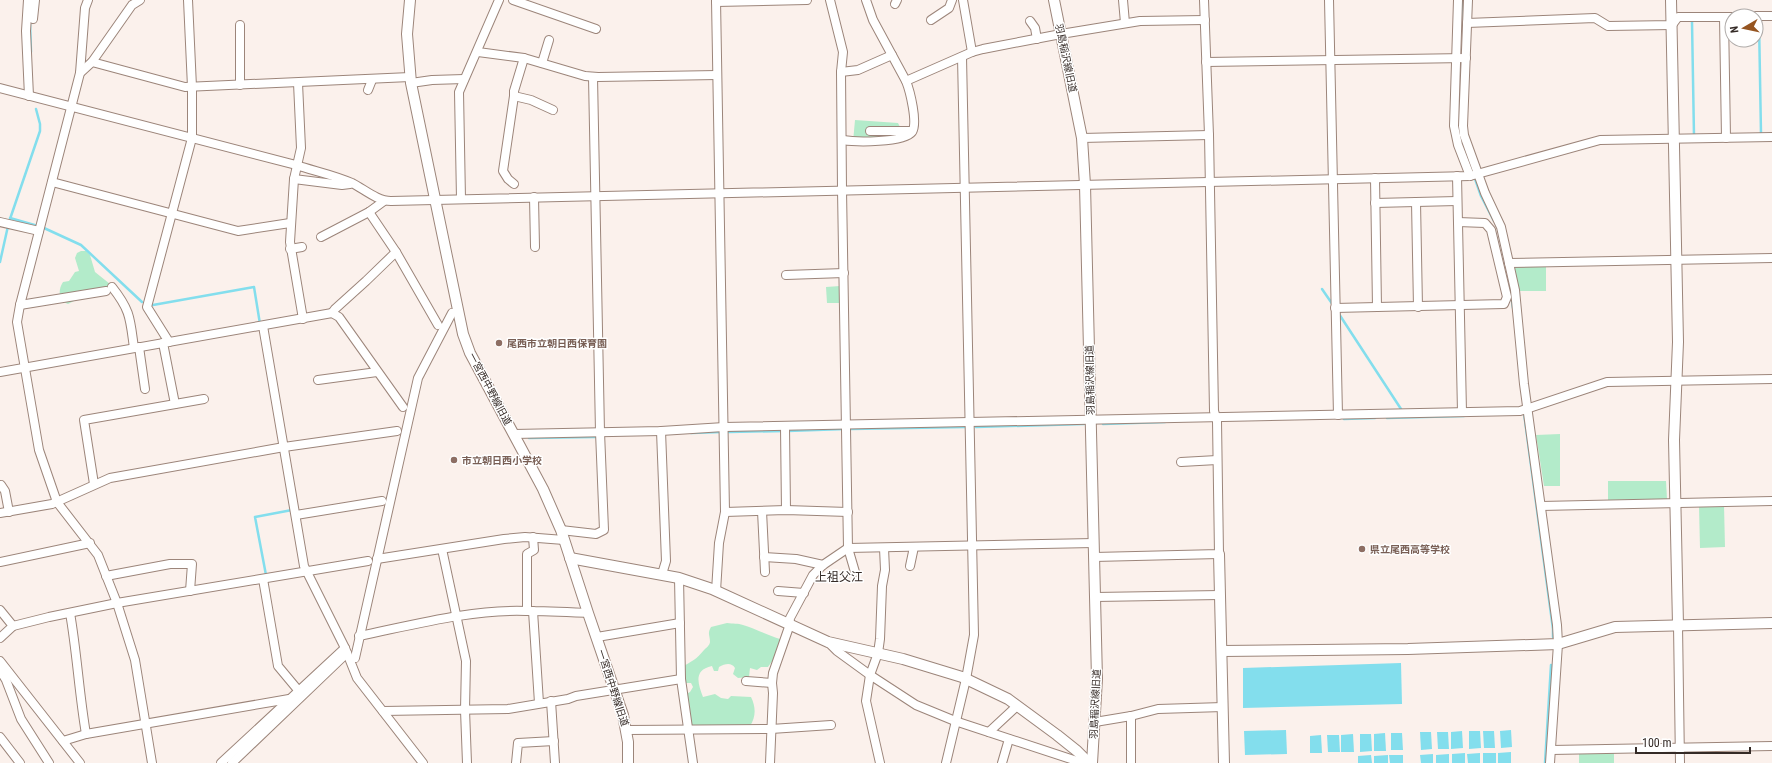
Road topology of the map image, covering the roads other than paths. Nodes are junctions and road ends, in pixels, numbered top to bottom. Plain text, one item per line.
1 (28, 0) edge
2 (35, 0) edge
3 (88, 0) edge
4 (140, 0) edge
5 (188, 0) edge
6 (410, 0) edge
7 (499, 0) edge
8 (513, 0) edge
9 (806, 0) edge
10 (830, 0) edge
11 (867, 0) edge
12 (952, 0) edge
13 (963, 0) edge
14 (1054, 0) edge
15 (1123, 0) edge
16 (1204, 0) edge
17 (1329, 0) edge
18 (1458, 0) edge
19 (1468, 0) edge
20 (1671, 0) edge
21 (716, 1) edge
22 (1724, 17) edge
23 (33, 19) dead end
24 (931, 20) dead end
25 (1030, 20) dead end
26 (1205, 20) junction
27 (1125, 23) junction
28 (1467, 23) junction
29 (240, 25) dead end
30 (1672, 25) junction
31 (596, 29) dead end
32 (1060, 34) junction
33 (1037, 39) junction
34 (549, 40) dead end
35 (1727, 48) edge
36 (478, 52) junction
37 (972, 52) junction
38 (892, 54) junction
39 (962, 57) junction
40 (524, 58) junction
41 (1455, 58) junction
42 (1466, 58) junction
43 (1330, 59) junction
44 (92, 62) junction
45 (1206, 62) junction
46 (542, 63) junction
47 (842, 72) junction
48 (80, 73) junction
49 (717, 75) junction
50 (593, 77) junction
51 (464, 79) junction
52 (372, 80) junction
53 (411, 80) junction
54 (906, 81) junction
55 (298, 83) junction
56 (240, 85) junction
57 (192, 87) junction
58 (0, 88) edge
59 (368, 90) dead end
60 (29, 96) junction
61 (514, 96) junction
62 (72, 107) junction
63 (554, 110) dead end
64 (870, 131) dead end
65 (912, 131) junction
66 (1209, 135) junction
67 (192, 138) junction
68 (1082, 138) junction
69 (1726, 138) junction
70 (1772, 138) edge
71 (843, 140) junction
72 (1674, 140) junction
73 (296, 166) junction
74 (1474, 175) junction
75 (1457, 176) junction
76 (1375, 178) junction
77 (294, 179) junction
78 (1333, 179) junction
79 (52, 182) junction
80 (1209, 182) junction
81 (353, 184) junction
82 (514, 184) dead end
83 (1086, 185) junction
84 (964, 188) junction
85 (842, 190) junction
86 (719, 194) junction
87 (534, 197) junction
88 (595, 198) junction
89 (436, 199) junction
90 (462, 199) junction
91 (384, 201) junction
92 (1458, 201) junction
93 (1416, 202) junction
94 (1375, 203) junction
95 (369, 212) junction
96 (172, 214) junction
97 (0, 222) edge
98 (1458, 222) junction
99 (290, 223) junction
100 (39, 231) junction
101 (321, 237) dead end
102 (302, 247) dead end
103 (535, 247) dead end
104 (290, 249) junction
105 (396, 252) junction
106 (1772, 258) edge
107 (1676, 260) junction
108 (1509, 263) junction
109 (844, 273) junction
110 (786, 275) dead end
111 (20, 305) junction
112 (1460, 306) junction
113 (1377, 307) junction
114 (1418, 307) junction
115 (1336, 308) junction
116 (332, 313) junction
117 (452, 313) dead end
118 (303, 319) junction
119 (438, 325) dead end
120 (263, 326) junction
121 (166, 342) junction
122 (136, 348) junction
123 (25, 368) junction
124 (0, 372) edge
125 (377, 372) junction
126 (1772, 379) edge
127 (318, 380) dead end
128 (1676, 381) junction
129 (145, 389) dead end
130 (204, 399) dead end
131 (175, 404) junction
132 (402, 407) dead end
133 (1528, 410) junction
134 (1462, 412) junction
135 (1338, 415) junction
136 (1217, 417) junction
137 (1091, 420) junction
138 (969, 423) junction
139 (847, 426) junction
140 (785, 427) junction
141 (724, 428) junction
142 (396, 431) dead end
143 (661, 431) junction
144 (600, 432) junction
145 (514, 434) junction
146 (284, 447) junction
147 (1217, 460) junction
148 (1181, 462) dead end
149 (1, 484) dead end
150 (94, 484) junction
151 (382, 501) dead end
152 (1772, 501) edge
153 (57, 502) junction
154 (1676, 503) junction
155 (1541, 506) junction
156 (786, 510) junction
157 (762, 511) junction
158 (9, 512) junction
159 (725, 512) junction
160 (848, 512) junction
161 (0, 513) edge
162 (296, 515) junction
163 (562, 535) junction
164 (533, 537) junction
165 (90, 543) junction
166 (1094, 543) junction
167 (971, 546) junction
168 (914, 547) junction
169 (848, 548) junction
170 (884, 548) junction
171 (442, 549) junction
172 (1219, 554) junction
173 (1094, 556) junction
174 (764, 557) junction
175 (570, 558) junction
176 (377, 559) junction
177 (368, 561) dead end
178 (0, 562) edge
179 (823, 565) junction
180 (910, 566) dead end
181 (306, 571) junction
182 (765, 572) dead end
183 (856, 572) dead end
184 (662, 574) junction
185 (106, 576) junction
186 (263, 578) junction
187 (679, 578) junction
188 (190, 591) junction
189 (778, 591) dead end
190 (716, 592) junction
191 (804, 593) junction
192 (1220, 595) junction
193 (1095, 597) junction
194 (117, 603) junction
195 (0, 610) edge
196 (530, 611) junction
197 (70, 613) junction
198 (588, 613) junction
199 (456, 617) junction
200 (790, 623) junction
201 (1772, 623) edge
202 (680, 624) junction
203 (1678, 625) junction
204 (13, 626) junction
205 (359, 636) junction
206 (596, 637) junction
207 (0, 638) edge
208 (828, 642) junction
209 (1558, 644) junction
210 (346, 651) junction
211 (1222, 651) junction
212 (878, 653) junction
213 (355, 658) dead end
214 (0, 661) edge
215 (0, 670) edge
216 (870, 674) junction
217 (966, 678) junction
218 (681, 679) junction
219 (746, 681) dead end
220 (772, 683) junction
221 (298, 690) junction
222 (615, 690) junction
223 (290, 699) junction
224 (551, 701) junction
225 (539, 703) junction
226 (1017, 706) junction
227 (1223, 707) junction
228 (465, 710) junction
229 (383, 711) junction
230 (1131, 716) junction
231 (955, 721) junction
232 (1095, 722) junction
233 (144, 723) junction
234 (831, 724) dead end
235 (771, 729) junction
236 (627, 730) junction
237 (689, 730) junction
238 (989, 732) junction
239 (86, 734) junction
240 (0, 737) edge
241 (1009, 739) junction
242 (63, 741) junction
243 (554, 741) junction
244 (1772, 746) edge
245 (1680, 748) junction
246 (1551, 750) junction
247 (20, 763) edge
248 (49, 763) edge
249 (80, 763) edge
250 (152, 763) edge
251 (221, 763) edge
252 (232, 763) edge
253 (423, 763) edge
254 (467, 763) edge
255 (516, 763) edge
256 (555, 763) edge
257 (628, 763) edge
258 (693, 763) edge
259 (770, 763) edge
260 (880, 763) edge
261 (946, 763) edge
262 (1002, 763) edge
263 (1083, 763) edge
264 (1090, 763) edge
265 (1131, 763) edge
266 (1224, 763) edge
267 (1550, 763) edge
268 (1680, 763) edge

1 - 60 street
2 - 23 street
3 - 48 street
4 - 44 street
5 - 57 street
6 - 53 street, 一宮西中野線旧道
7 - 36 street
8 - 31 street
9 - 21 street
10 - 47 street
11 - 38 street
12 - 24 street
13 - 37 street
14 - 32 street, 羽島稲沢線旧道
15 - 27 street
16 - 26 street
17 - 43 street
18 - 41 street
19 - 28 street
20 - 30 street
21 - 49 street
22 - 30 street
25 - 33 street
26 - 27 street
26 - 45 street
27 - 32 street
28 - 30 street
28 - 42 street
29 - 56 street
30 - 72 street
32 - 33 street
32 - 68 street, 羽島稲沢線旧道
33 - 37 street
34 - 46 street
35 - 69 street
36 - 40 street
36 - 51 street
37 - 39 street
38 - 47 street
38 - 54 street
39 - 54 street
39 - 84 street
40 - 46 street
40 - 61 street
41 - 42 street
41 - 43 street
41 - 74 street
42 - 74 street
43 - 45 street
43 - 78 street
44 - 48 street
44 - 57 street
45 - 66 street
46 - 50 street
47 - 71 street
48 - 62 street
49 - 50 street
49 - 86 street
50 - 88 street
51 - 53 street
51 - 90 street
52 - 53 street
52 - 55 street
52 - 59 street
53 - 89 street, 一宮西中野線旧道
54 - 65 street
55 - 56 street
55 - 73 street
56 - 57 street
57 - 67 street
58 - 60 street
60 - 62 street
61 - 63 street
61 - 82 street
62 - 67 street
62 - 79 street
64 - 65 street
65 - 71 street
66 - 68 street
66 - 80 street
67 - 73 street
67 - 96 street
68 - 83 street, 羽島稲沢線旧道
69 - 70 street
69 - 72 street
71 - 85 street
72 - 74 street
72 - 107 street
73 - 77 street
73 - 81 street
74 - 75 street
74 - 108 street
75 - 76 street
75 - 92 street
76 - 78 street
76 - 94 street
77 - 81 street
77 - 99 street
78 - 80 street
78 - 115 street
79 - 96 street
79 - 100 street
80 - 83 street
80 - 136 street
81 - 91 street
83 - 84 street
83 - 137 street, 羽島稲沢線旧道
84 - 85 street
84 - 138 street
85 - 86 street
85 - 109 street
86 - 88 street
86 - 141 street
87 - 88 street
87 - 90 street
87 - 103 street
88 - 144 street
89 - 90 street
89 - 91 street
89 - 145 street, 一宮西中野線旧道
91 - 95 street
92 - 93 street
92 - 98 street
93 - 94 street
93 - 114 street
94 - 113 street
95 - 101 street
95 - 105 street
96 - 99 street
96 - 121 street
97 - 100 street
98 - 112 street
98 - 112 street
99 - 104 street
100 - 111 street
102 - 104 street
104 - 118 street
105 - 116 street
105 - 119 street
106 - 107 street
107 - 108 street
107 - 128 street
108 - 133 street
109 - 110 street
109 - 139 street
111 - 122 street
111 - 123 street
112 - 114 street
112 - 134 street
113 - 114 street
113 - 115 street
115 - 135 street
116 - 118 street
116 - 125 street
117 - 176 street
118 - 120 street
120 - 121 street
120 - 146 street
121 - 122 street
121 - 131 street
122 - 123 street
122 - 129 street
123 - 124 street
123 - 153 street
125 - 127 street
125 - 132 street
126 - 128 street
128 - 133 street
128 - 154 street
130 - 131 street
131 - 150 street
133 - 134 street
133 - 155 street
134 - 135 street
135 - 136 street
136 - 137 street
136 - 147 street
137 - 138 street
137 - 166 street, 羽島稲沢線旧道
138 - 139 street
138 - 167 street
139 - 140 street
139 - 160 street
140 - 141 street
140 - 156 street
141 - 143 street
141 - 159 street
142 - 146 street
143 - 144 street
143 - 184 street
144 - 145 street
144 - 163 street
145 - 163 street, 一宮西中野線旧道
146 - 150 street
146 - 162 street
147 - 148 street
147 - 172 street
149 - 158 street
150 - 153 street
151 - 162 street
152 - 154 street
153 - 158 street
153 - 165 street
154 - 155 street
154 - 203 street
155 - 209 street
156 - 157 street
156 - 160 street
157 - 159 street
157 - 174 street
158 - 161 street
159 - 190 street
160 - 169 street
162 - 181 street
163 - 164 street
163 - 175 street, 一宮西中野線旧道
164 - 171 street
164 - 196 street
165 - 178 street
165 - 185 street
166 - 167 street
166 - 173 street, 羽島稲沢線旧道
167 - 168 street
167 - 217 street
168 - 170 street
168 - 180 street
169 - 170 street
169 - 179 street
169 - 183 street
170 - 212 street
171 - 176 street
171 - 199 street
172 - 173 street
172 - 192 street
173 - 193 street, 羽島稲沢線旧道
174 - 179 street
174 - 182 street
175 - 184 street
175 - 198 street, 一宮西中野線旧道
176 - 205 street
177 - 181 street
179 - 191 street
181 - 186 street
181 - 210 street
184 - 187 street
185 - 188 street
185 - 194 street
186 - 188 street
186 - 221 street
187 - 190 street
187 - 202 street
188 - 194 street
189 - 191 street
190 - 200 street
191 - 200 street
192 - 193 street
192 - 211 street
193 - 232 street, 羽島稲沢線旧道
194 - 197 street
194 - 233 street
195 - 204 street
196 - 198 street
196 - 199 street
196 - 225 street
197 - 204 street
197 - 239 street
198 - 206 street, 一宮西中野線旧道
199 - 205 street
199 - 228 street
200 - 208 street
200 - 220 street
201 - 203 street
202 - 206 street
202 - 218 street
203 - 209 street
203 - 245 street
204 - 207 street
205 - 213 street
206 - 222 street, 一宮西中野線旧道
208 - 212 street
208 - 216 street
209 - 211 street
209 - 246 street
210 - 221 street
210 - 229 street
210 - 252 street
211 - 227 street
212 - 216 street
212 - 217 street
214 - 242 street
215 - 248 street
216 - 231 street
216 - 260 street
217 - 226 street
217 - 231 street
218 - 222 street
218 - 237 street
219 - 220 street
220 - 235 street
221 - 223 street
222 - 224 street
222 - 236 street, 一宮西中野線旧道
223 - 233 street
223 - 251 street
224 - 225 street
224 - 243 street
225 - 228 street
226 - 238 street
226 - 264 street
227 - 230 street
227 - 266 street
228 - 229 street
228 - 254 street
229 - 253 street
230 - 232 street
230 - 265 street
231 - 238 street
231 - 261 street
232 - 264 street, 羽島稲沢線旧道
233 - 239 street
233 - 250 street
234 - 235 street
235 - 237 street
235 - 259 street
236 - 237 street
236 - 257 street, 一宮西中野線旧道
237 - 258 street
238 - 241 street
239 - 242 street
240 - 247 street
241 - 262 street
241 - 263 street
242 - 249 street
243 - 255 street
243 - 256 street
244 - 245 street
245 - 246 street
245 - 268 street
246 - 267 street

